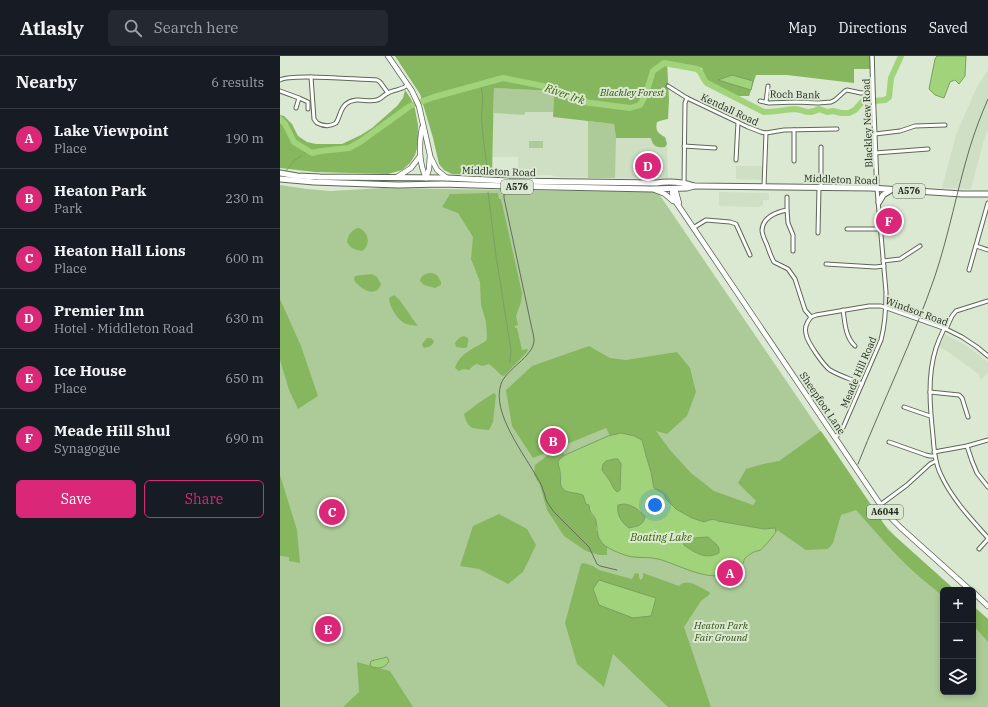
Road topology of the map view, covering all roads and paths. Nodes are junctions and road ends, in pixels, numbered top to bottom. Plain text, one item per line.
1 (388, 56) edge
2 (872, 56) edge
3 (311, 77) junction
4 (280, 80) edge
5 (408, 85) junction
6 (668, 86) dead end
7 (768, 86) dead end
8 (280, 91) edge
9 (873, 92) junction
10 (388, 93) junction
11 (299, 98) junction
12 (687, 98) junction
13 (760, 101) dead end
14 (766, 102) junction
15 (296, 108) dead end
16 (308, 109) dead end
17 (738, 122) junction
18 (945, 125) dead end
19 (423, 126) junction
20 (837, 129) dead end
21 (794, 130) junction
22 (766, 133) junction
23 (875, 134) junction
24 (684, 146) junction
25 (821, 147) dead end
26 (715, 148) dead end
27 (928, 149) dead end
28 (875, 153) junction
29 (421, 154) junction
30 (430, 155) junction
31 (736, 160) dead end
32 (794, 161) dead end
33 (280, 173) edge
34 (395, 178) junction
35 (426, 178) junction
36 (447, 178) junction
37 (280, 179) edge
38 (616, 183) junction
39 (656, 183) junction
40 (681, 183) junction
41 (442, 184) junction
42 (413, 185) junction
43 (694, 186) junction
44 (764, 186) junction
45 (820, 187) junction
46 (622, 188) junction
47 (673, 188) junction
48 (687, 188) junction
49 (652, 189) junction
50 (877, 189) junction
51 (892, 190) junction
52 (988, 194) edge
53 (787, 197) dead end
54 (678, 200) junction
55 (879, 202) junction
56 (988, 203) edge
57 (680, 208) junction
58 (787, 210) junction
59 (693, 228) junction
60 (847, 229) dead end
61 (881, 229) junction
62 (818, 233) dead end
63 (920, 246) dead end
64 (976, 246) junction
65 (988, 250) edge
66 (793, 251) dead end
67 (750, 256) dead end
68 (883, 261) junction
69 (826, 264) dead end
70 (884, 266) junction
71 (969, 270) dead end
72 (988, 301) edge
73 (886, 308) junction
74 (843, 310) junction
75 (811, 317) junction
76 (945, 329) junction
77 (855, 346) dead end
78 (988, 356) edge
79 (862, 384) junction
80 (930, 392) junction
81 (904, 407) dead end
82 (930, 416) junction
83 (968, 417) dead end
84 (835, 437) junction
85 (988, 440) edge
86 (889, 442) dead end
87 (967, 446) junction
88 (935, 454) junction
89 (936, 461) junction
90 (988, 487) edge
91 (880, 505) junction
92 (988, 539) edge
93 (979, 549) dead end
94 (967, 587) edge
95 (976, 595) edge
96 (988, 606) edge

1 - 5 main road
2 - 9 street, Blackley New Road
3 - 4 street
3 - 10 street
3 - 10 street
5 - 10 street
5 - 19 main road
6 - 12 street, Kendall Road
7 - 14 street
8 - 11 street
9 - 14 street, Roch Bank
9 - 23 street, Blackley New Road
11 - 15 street
11 - 16 street
12 - 17 street, Kendall Road
12 - 24 street
13 - 14 street, Roch Bank
17 - 22 street, Kendall Road
17 - 31 street
18 - 23 street
19 - 29 main road
19 - 30 main road
20 - 21 street, Kendall Road
21 - 22 street, Kendall Road
21 - 32 street
22 - 44 street
23 - 28 street, Blackley New Road
24 - 26 street
24 - 40 street
25 - 45 street
27 - 28 street
28 - 50 street, Blackley New Road
29 - 34 main road
29 - 35 main road
30 - 35 main road
30 - 36 main road
33 - 34 highway, Middleton Road / A576
34 - 35 highway, Middleton Road / A576
35 - 36 highway, Middleton Road / A576
35 - 41 main road
35 - 42 main road
36 - 38 highway, Middleton Road / A576
37 - 42 highway, Middleton Road / A576
38 - 39 highway, Middleton Road / A576
38 - 46 highway
39 - 40 highway, Middleton Road / A576
39 - 47 highway, A576
40 - 43 highway, Middleton Road / A576
40 - 47 highway
41 - 42 highway, Middleton Road / A576
41 - 46 highway, Middleton Road / A576
43 - 44 highway, Middleton Road / A576
43 - 48 highway, Middleton Road / A576
44 - 45 highway, Middleton Road / A576
45 - 50 highway, Middleton Road / A576
45 - 62 street
46 - 49 highway, Middleton Road / A576
47 - 48 highway, Middleton Road / A576
47 - 49 highway, Middleton Road / A576
47 - 54 main road, Sheepfoot Lane / A6044
47 - 57 main road, Sheepfoot Lane / A6044
48 - 54 main road
49 - 57 main road, Sheepfoot Lane / A6044
50 - 51 highway, Middleton Road / A576
50 - 55 street, Meade Hill Road
51 - 52 highway, Middleton Road / A576
51 - 55 highway
53 - 58 street
54 - 57 main road, Sheepfoot Lane / A6044
55 - 61 street, Meade Hill Road
56 - 64 street
57 - 59 main road, Sheepfoot Lane / A6044
58 - 66 street
58 - 75 street
59 - 67 street
59 - 84 main road, Sheepfoot Lane / A6044
60 - 61 street
61 - 68 street, Meade Hill Road
63 - 68 street
64 - 65 street
64 - 71 street
68 - 70 street, Meade Hill Road
69 - 70 street
70 - 73 street, Meade Hill Road
72 - 76 street
73 - 74 street, Windsor Road
73 - 76 street, Windsor Road
73 - 79 street, Meade Hill Road
74 - 75 street, Windsor Road
74 - 77 street
75 - 79 street
76 - 78 street, Windsor Road
76 - 80 street
79 - 84 street, Meade Hill Road
80 - 82 street
80 - 83 street
81 - 82 street
82 - 88 street
84 - 91 main road, Sheepfoot Lane / A6044
85 - 87 street
86 - 88 street
87 - 88 street
87 - 90 street
88 - 89 street
89 - 91 street
89 - 92 street
91 - 94 main road, Sheepfoot Lane / A6044
92 - 93 street
95 - 96 main road

